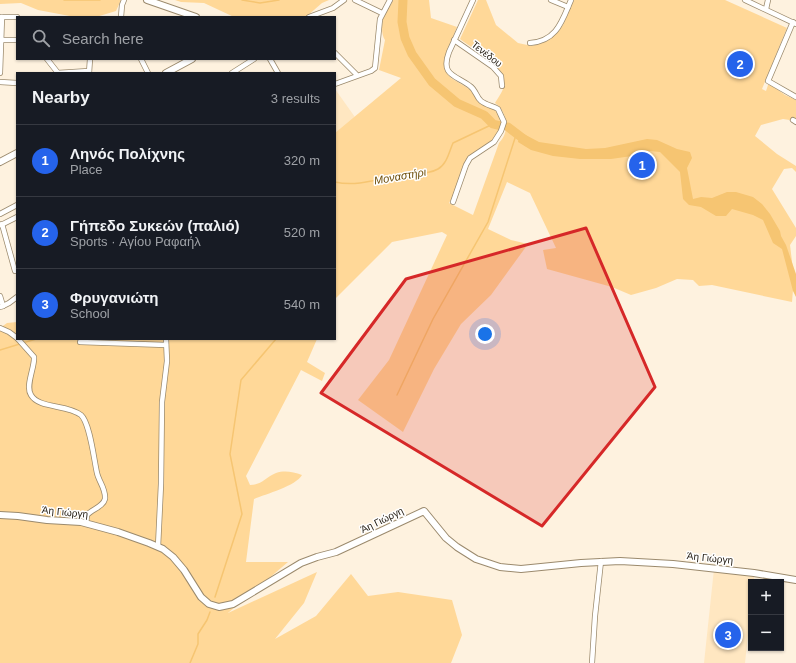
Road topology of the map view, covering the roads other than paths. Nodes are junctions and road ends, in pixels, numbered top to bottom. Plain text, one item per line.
1 (124, 0) edge
2 (147, 0) edge
3 (344, 0) edge
4 (355, 0) edge
5 (390, 0) edge
6 (473, 0) edge
7 (551, 0) edge
8 (571, 0) edge
9 (745, 0) edge
10 (768, 0) edge
11 (568, 7) junction
12 (766, 9) junction
13 (382, 14) junction
14 (122, 16) edge
15 (193, 16) edge
16 (312, 16) edge
17 (1, 17) edge
18 (16, 17) edge
19 (794, 23) edge
20 (1, 40) edge
21 (16, 40) edge
22 (454, 40) junction
23 (530, 43) dead end
24 (336, 54) edge
25 (48, 60) edge
26 (90, 60) edge
27 (142, 60) edge
28 (190, 60) edge
29 (252, 60) edge
30 (271, 60) edge
31 (56, 72) edge
32 (89, 72) edge
33 (148, 72) edge
34 (169, 72) edge
35 (234, 72) edge
36 (277, 72) edge
37 (0, 73) edge
38 (357, 75) junction
39 (0, 82) edge
40 (16, 83) edge
41 (336, 84) edge
42 (502, 86) dead end
43 (796, 98) edge
44 (16, 153) edge
45 (0, 161) edge
46 (454, 202) dead end
47 (16, 206) edge
48 (0, 214) edge
49 (16, 218) edge
50 (1, 225) edge
51 (16, 271) dead end
52 (0, 296) edge
53 (16, 298) edge
54 (2, 307) edge
55 (0, 328) edge
56 (16, 338) edge
57 (18, 340) edge
58 (80, 342) dead end
59 (166, 342) edge
60 (0, 515) edge
61 (86, 523) junction
62 (158, 547) junction
63 (601, 562) junction
64 (796, 580) edge
65 (592, 663) edge

1 - 14 street
2 - 15 street
3 - 16 street
4 - 13 street
5 - 13 street
6 - 22 street
7 - 11 street
8 - 11 street
9 - 12 street
10 - 12 street
11 - 23 street
12 - 19 street
13 - 38 street
17 - 18 street
17 - 20 street
19 - 43 street
20 - 21 street
20 - 37 street
22 - 42 street, Τενέδου
22 - 46 street
24 - 38 street
25 - 31 street
26 - 32 street
27 - 33 street
28 - 34 street
29 - 35 street
30 - 36 street
38 - 41 street
39 - 40 street
44 - 45 street
47 - 48 street
49 - 50 street
50 - 51 street
52 - 54 street
53 - 54 street
55 - 56 street
57 - 61 street
58 - 59 street
59 - 62 street
60 - 61 street, Άη Γιώργη
61 - 62 street, Άη Γιώργη
62 - 63 street, Άη Γιώργη
63 - 64 street, Άη Γιώργη
63 - 65 street

